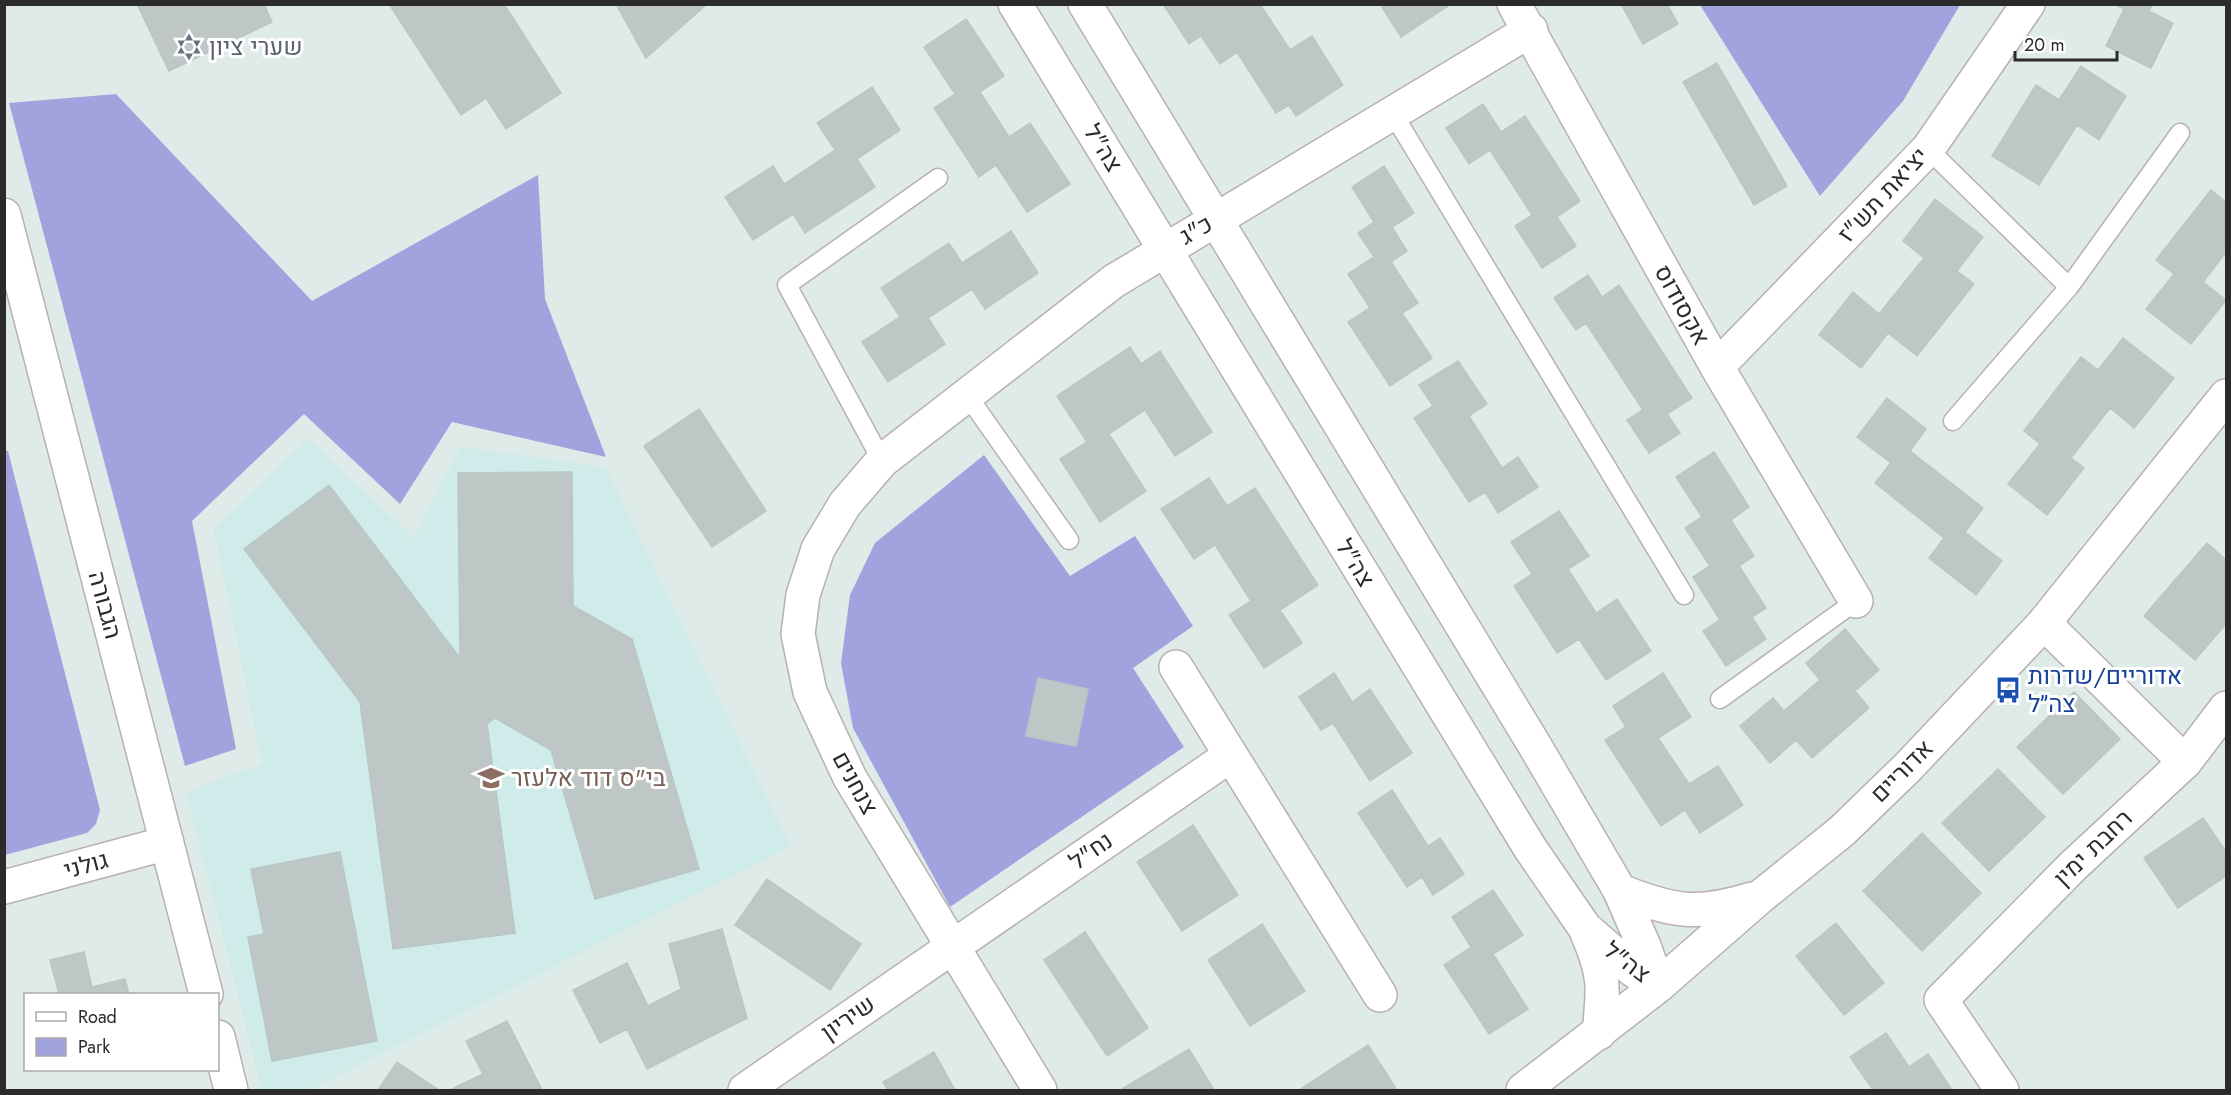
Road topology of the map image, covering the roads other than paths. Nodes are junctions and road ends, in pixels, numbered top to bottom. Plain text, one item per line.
1 (1015, 4) edge
2 (1085, 4) edge
3 (2028, 4) edge
4 (1522, 17) edge
5 (1392, 112) junction
6 (2180, 133) dead end
7 (1928, 149) junction
8 (938, 177) dead end
9 (1216, 219) junction
10 (7, 235) edge
11 (1164, 249) junction
12 (2069, 287) junction
13 (1717, 368) junction
14 (967, 394) junction
15 (2226, 396) edge
16 (1953, 421) dead end
17 (882, 461) junction
18 (1070, 540) dead end
19 (1684, 595) dead end
20 (1856, 601) joint
21 (2044, 623) junction
22 (1176, 667) dead end
23 (1720, 699) dead end
24 (2226, 708) edge
25 (1231, 755) junction
26 (2185, 762) junction
27 (167, 843) junction
28 (4, 887) edge
29 (1620, 891) junction
30 (1760, 897) junction
31 (1585, 928) junction
32 (952, 946) junction
33 (1658, 986) junction
34 (206, 993) edge
35 (1380, 995) dead end
36 (1599, 1033) junction
37 (219, 1041) edge
38 (231, 1090) edge
39 (745, 1090) edge
40 (1040, 1090) edge
41 (1523, 1090) edge
42 (2002, 1090) edge

1 - 11 street, צה"ל
2 - 9 street, צה"ל
3 - 7 street, יציאת תש"ז
4 - 5 street, כ"ג
4 - 13 street, אקסודוס
5 - 9 street, כ"ג
5 - 19 lane
6 - 12 lane
7 - 12 lane
7 - 13 street, יציאת תש"ז
8 - 17 lane
9 - 11 street, כ"ג
9 - 29 street, צה"ל
10 - 27 street, הגבורה
11 - 14 street, כ"ג
11 - 31 street, צה"ל
12 - 16 lane
13 - 20 street, אקסודוס
14 - 17 street, כ"ג
14 - 18 lane
15 - 21 street, אדוריים
17 - 32 street, צנחנים
20 - 23 lane
21 - 26 street
21 - 30 street, אדוריים
22 - 25 street
24 - 26 street
25 - 32 street, נח"ל
25 - 35 street
26 - 42 street, רחבת ימין
27 - 28 street, גולני
27 - 34 street, הגבורה
29 - 30 street
29 - 33 street, צה"ל
30 - 33 street, אדוריים
31 - 33 street, צה"ל
31 - 36 street
32 - 39 street, שיריון
32 - 40 street, צנחנים
33 - 36 street, אדוריים
36 - 41 street, אדוריים
37 - 38 street

